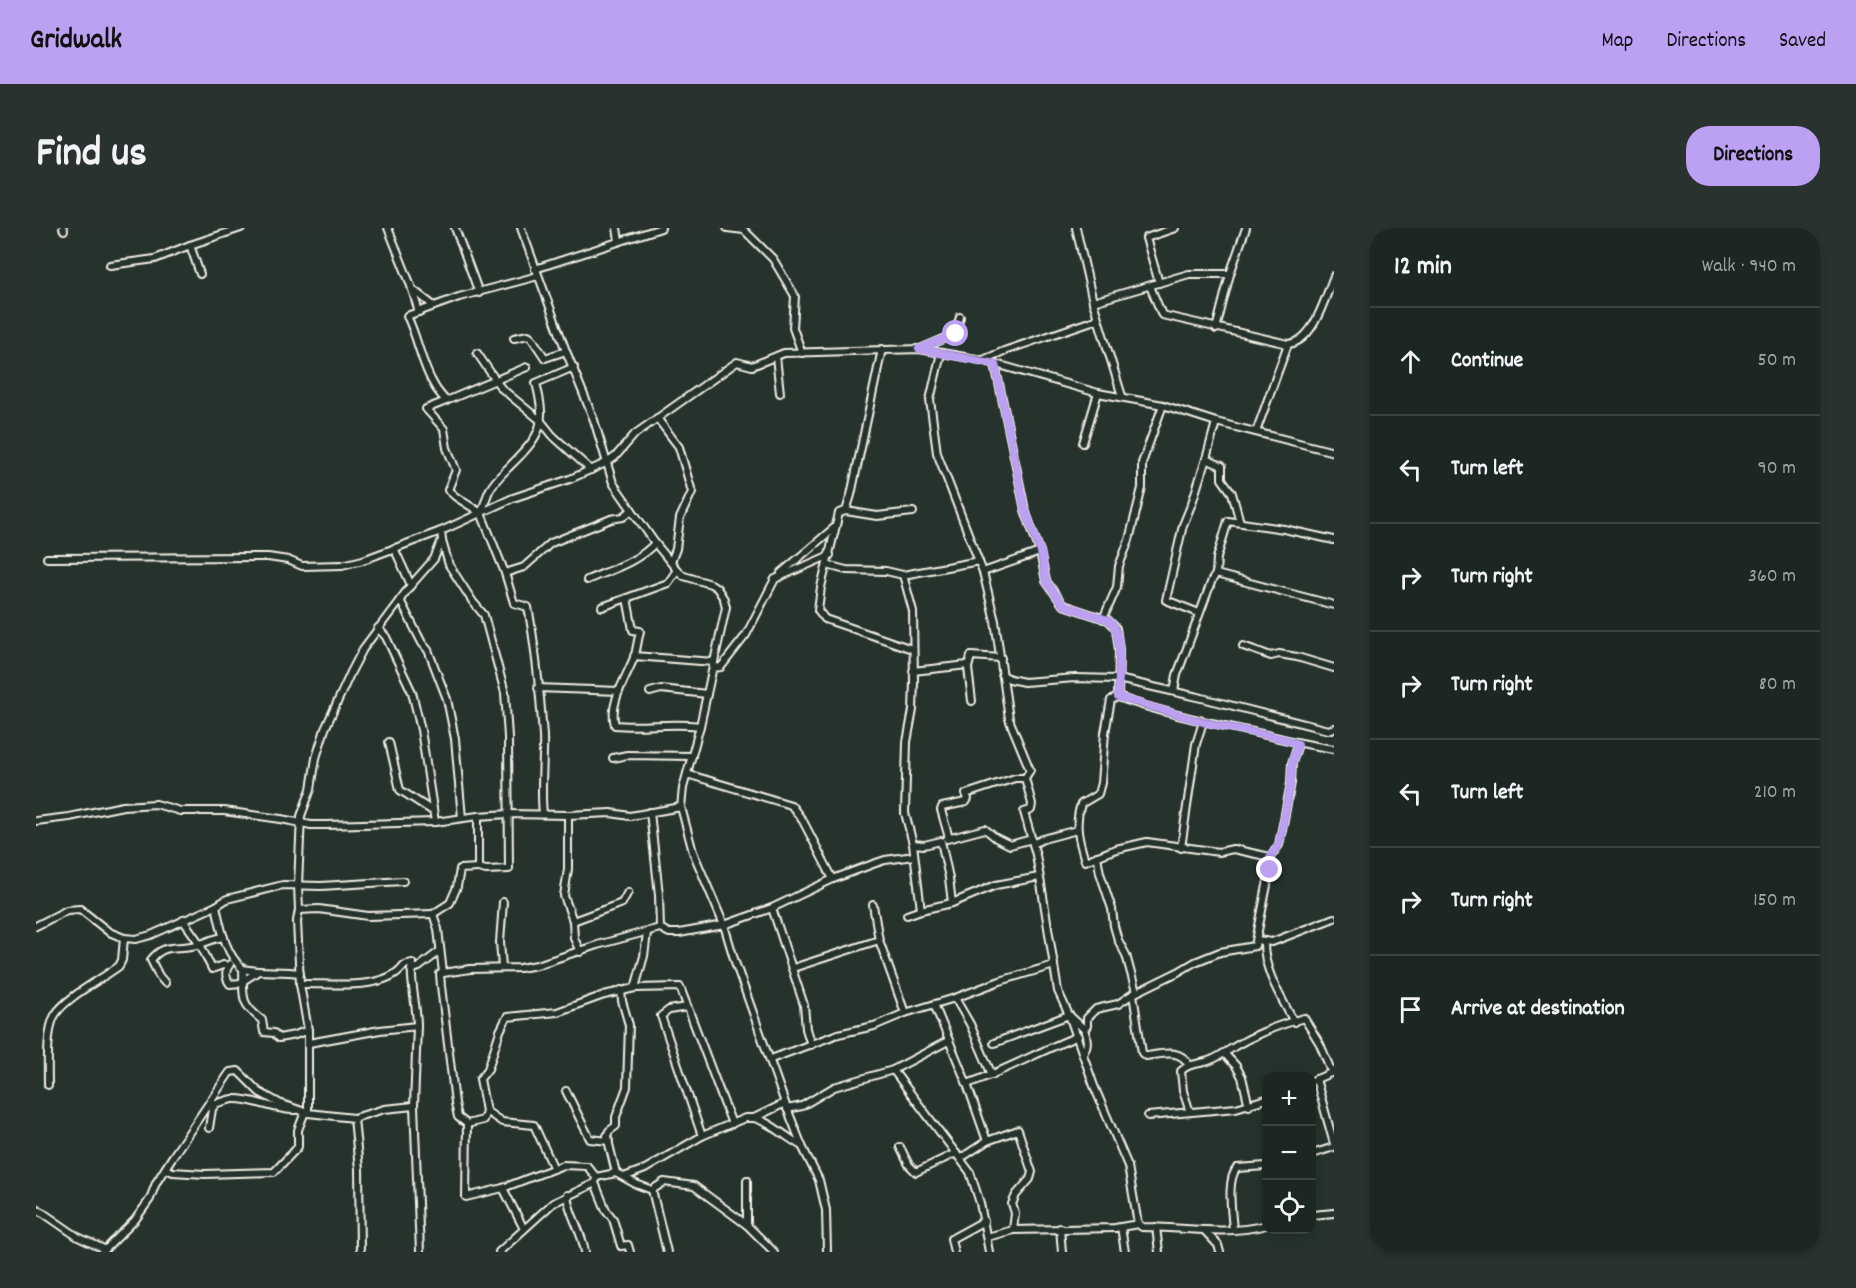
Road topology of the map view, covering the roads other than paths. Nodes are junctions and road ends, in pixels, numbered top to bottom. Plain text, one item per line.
1 (241, 228) edge
2 (388, 228) edge
3 (455, 228) edge
4 (521, 228) edge
5 (617, 228) edge
6 (661, 228) edge
7 (727, 228) edge
8 (1076, 228) edge
9 (1175, 228) edge
10 (1246, 228) edge
11 (619, 241) junction
12 (190, 245) junction
13 (110, 265) dead end
14 (537, 272) junction
15 (200, 274) dead end
16 (1230, 274) junction
17 (1334, 276) edge
18 (1159, 283) junction
19 (1150, 286) junction
20 (412, 289) junction
21 (479, 293) junction
22 (1093, 303) junction
23 (434, 306) junction
24 (419, 312) junction
25 (960, 317) dead end
26 (1098, 319) junction
27 (1216, 329) junction
28 (514, 338) dead end
29 (1288, 344) junction
30 (882, 349) junction
31 (919, 349) junction
32 (566, 351) junction
33 (477, 353) dead end
34 (802, 353) junction
35 (941, 353) junction
36 (776, 357) junction
37 (982, 360) junction
38 (995, 364) junction
39 (528, 367) dead end
40 (574, 367) junction
41 (496, 380) junction
42 (780, 393) dead end
43 (1098, 393) junction
44 (1122, 396) junction
45 (446, 401) junction
46 (1163, 405) junction
47 (657, 418) junction
48 (541, 421) junction
49 (1216, 422) junction
50 (1256, 432) junction
51 (1083, 443) dead end
52 (1334, 452) edge
53 (1206, 459) junction
54 (608, 462) junction
55 (591, 470) junction
56 (632, 510) junction
57 (846, 511) junction
58 (913, 512) dead end
59 (481, 513) junction
60 (1240, 522) junction
61 (836, 527) junction
62 (441, 531) junction
63 (442, 540) junction
64 (1334, 540) edge
65 (655, 543) junction
66 (394, 548) junction
67 (1041, 552) junction
68 (830, 555) junction
69 (47, 558) dead end
70 (979, 561) junction
71 (671, 562) junction
72 (827, 565) junction
73 (678, 570) junction
74 (983, 572) junction
75 (505, 573) junction
76 (1216, 574) junction
77 (903, 575) junction
78 (775, 579) junction
79 (588, 580) dead end
80 (411, 585) junction
81 (627, 598) junction
82 (400, 600) junction
83 (1334, 605) edge
84 (602, 607) dead end
85 (1200, 613) junction
86 (1103, 619) junction
87 (378, 628) junction
88 (1243, 646) dead end
89 (912, 649) junction
90 (634, 656) junction
91 (1001, 657) junction
92 (714, 665) junction
93 (968, 665) junction
94 (1334, 668) edge
95 (913, 671) junction
96 (1002, 675) junction
97 (1118, 679) junction
98 (538, 688) junction
99 (1174, 691) junction
100 (619, 692) junction
101 (650, 692) dead end
102 (707, 694) junction
103 (1118, 697) junction
104 (972, 701) dead end
105 (1203, 722) junction
106 (700, 726) junction
107 (1334, 728) edge
108 (389, 742) dead end
109 (1298, 744) junction
110 (1334, 749) edge
111 (692, 756) junction
112 (613, 758) dead end
113 (687, 774) junction
114 (1025, 778) junction
115 (681, 807) junction
116 (431, 810) junction
117 (650, 812) junction
118 (509, 814) junction
119 (543, 814) junction
120 (568, 815) junction
121 (478, 816) junction
122 (462, 818) junction
123 (36, 821) edge
124 (299, 822) junction
125 (435, 822) junction
126 (1077, 830) junction
127 (949, 838) junction
128 (1032, 841) junction
129 (941, 842) junction
130 (912, 844) junction
131 (1181, 848) junction
132 (914, 856) junction
133 (1097, 856) junction
134 (1270, 857) junction
135 (478, 868) junction
136 (1039, 877) junction
137 (833, 879) junction
138 (403, 881) dead end
139 (298, 885) junction
140 (628, 892) dead end
141 (503, 902) dead end
142 (952, 903) junction
143 (873, 905) dead end
144 (216, 906) junction
145 (772, 908) junction
146 (299, 910) junction
147 (921, 910) junction
148 (433, 914) junction
149 (907, 915) dead end
150 (1334, 918) edge
151 (183, 920) junction
152 (573, 921) junction
153 (724, 925) junction
154 (36, 926) edge
155 (660, 928) junction
156 (647, 933) junction
157 (224, 937) junction
158 (124, 938) junction
159 (879, 940) junction
160 (1259, 942) junction
161 (200, 944) junction
162 (440, 951) junction
163 (580, 952) junction
164 (231, 964) junction
165 (1054, 965) junction
166 (502, 967) junction
167 (793, 968) junction
168 (243, 969) junction
169 (257, 972) junction
170 (300, 973) junction
171 (399, 973) junction
172 (411, 973) junction
173 (443, 973) junction
174 (243, 980) junction
175 (165, 984) dead end
176 (300, 984) junction
177 (635, 988) junction
178 (621, 990) junction
179 (1135, 993) junction
180 (607, 994) junction
181 (955, 998) junction
182 (622, 1001) junction
183 (934, 1004) junction
184 (687, 1007) junction
185 (904, 1013) junction
186 (1069, 1015) junction
187 (1294, 1022) junction
188 (417, 1026) junction
189 (1084, 1029) junction
190 (308, 1030) junction
191 (1078, 1036) junction
192 (948, 1041) junction
193 (994, 1042) dead end
194 (309, 1043) junction
195 (811, 1045) junction
196 (1083, 1053) junction
197 (1224, 1053) junction
198 (771, 1059) junction
199 (1189, 1065) junction
200 (893, 1070) junction
201 (1333, 1072) edge
202 (993, 1075) junction
203 (1316, 1079) edge
204 (967, 1084) junction
205 (48, 1085) dead end
206 (1316, 1086) edge
207 (566, 1091) dead end
208 (1262, 1101) edge
209 (212, 1104) junction
210 (414, 1106) junction
211 (786, 1106) junction
212 (1249, 1106) junction
213 (304, 1111) junction
214 (486, 1111) junction
215 (1190, 1112) junction
216 (1148, 1116) dead end
217 (354, 1118) junction
218 (754, 1118) junction
219 (467, 1124) junction
220 (732, 1124) junction
221 (209, 1128) dead end
222 (702, 1136) junction
223 (609, 1141) junction
224 (987, 1142) junction
225 (1334, 1145) edge
226 (802, 1146) junction
227 (900, 1148) dead end
228 (1316, 1152) edge
229 (958, 1155) junction
230 (1262, 1166) edge
231 (165, 1169) junction
232 (554, 1169) junction
233 (616, 1173) junction
234 (624, 1177) junction
235 (596, 1180) junction
236 (747, 1180) dead end
237 (502, 1188) junction
238 (652, 1190) junction
239 (567, 1195) junction
240 (36, 1208) edge
241 (1316, 1215) edge
242 (1333, 1215) edge
243 (984, 1221) junction
244 (1138, 1224) junction
245 (747, 1225) junction
246 (1262, 1226) edge
247 (1121, 1227) junction
248 (1156, 1227) junction
249 (1060, 1228) junction
250 (524, 1229) junction
251 (1013, 1230) junction
252 (1203, 1230) junction
253 (1233, 1230) junction
254 (1219, 1231) junction
255 (987, 1237) junction
256 (1218, 1245) junction
257 (104, 1251) edge
258 (360, 1252) edge
259 (420, 1252) edge
260 (499, 1252) edge
261 (585, 1252) edge
262 (630, 1252) edge
263 (666, 1252) edge
264 (774, 1252) edge
265 (827, 1252) edge
266 (954, 1252) edge
267 (988, 1252) edge
268 (1062, 1252) edge
269 (1125, 1252) edge
270 (1160, 1252) edge
271 (1220, 1252) edge

1 - 12 street
2 - 20 street
3 - 21 street
4 - 14 street
5 - 11 street
6 - 11 street
7 - 34 street
8 - 22 street
9 - 18 street
10 - 16 street
11 - 14 street
12 - 13 street
12 - 15 street
14 - 21 street
14 - 32 street
16 - 18 street
16 - 27 street
17 - 29 street
18 - 19 street
19 - 22 street
19 - 27 street
20 - 23 street
20 - 24 street
21 - 23 street
22 - 26 street
23 - 24 street
24 - 45 street
25 - 31 street
26 - 37 street
26 - 44 street
27 - 29 street
28 - 32 street
29 - 50 street
30 - 31 street
30 - 34 street
30 - 57 street
31 - 35 street
32 - 40 street
33 - 41 street
34 - 36 street
35 - 37 street
35 - 70 street
36 - 42 street
36 - 47 street
37 - 38 street
38 - 43 street
38 - 67 street
39 - 41 street
40 - 48 street
40 - 54 street
41 - 45 street
41 - 48 street
43 - 44 street
43 - 51 street
44 - 46 street
45 - 59 street
46 - 49 street
46 - 86 street
47 - 54 street
47 - 71 street
48 - 55 street
48 - 59 street
49 - 50 street
49 - 53 street
50 - 52 street
53 - 60 street
53 - 85 street
54 - 55 street
54 - 56 street
55 - 59 street
56 - 65 street
56 - 75 street
57 - 58 street
57 - 61 street
59 - 62 street
59 - 75 street
60 - 64 street
60 - 76 street
61 - 68 street
61 - 78 street
62 - 63 street
62 - 66 street
63 - 80 street
63 - 118 street
65 - 71 street
65 - 79 street
66 - 69 street
66 - 80 street
67 - 74 street
67 - 86 street
68 - 72 street
68 - 78 street
70 - 74 street
70 - 77 street
71 - 73 street
72 - 77 street
72 - 89 street
73 - 81 street
73 - 92 street
74 - 91 street
75 - 98 street
76 - 83 street
76 - 85 street
77 - 89 street
78 - 92 street
80 - 82 street
81 - 84 street
81 - 90 street
82 - 87 street
82 - 122 street
85 - 99 street
86 - 97 street
87 - 116 street
87 - 124 street
88 - 94 street
89 - 95 street
90 - 92 street
90 - 100 street
91 - 93 street
91 - 96 street
92 - 102 street
93 - 95 street
93 - 104 street
95 - 130 street
96 - 97 street
96 - 114 street
97 - 99 street
97 - 103 street
98 - 100 street
98 - 119 street
99 - 107 street
100 - 106 street
101 - 102 street
102 - 106 street
103 - 105 street
103 - 126 street
105 - 109 street
105 - 131 street
106 - 111 street
108 - 116 street
109 - 110 street
109 - 134 street
111 - 112 street
111 - 113 street
113 - 115 street
113 - 137 street
114 - 127 street
114 - 128 street
115 - 117 street
115 - 153 street
116 - 125 street
117 - 120 street
117 - 155 street
118 - 119 street
118 - 121 street
118 - 135 street
119 - 120 street
120 - 152 street
121 - 122 street
121 - 135 street
122 - 125 street
123 - 124 street
124 - 125 street
124 - 139 street
126 - 128 street
126 - 133 street
127 - 128 street
127 - 129 street
128 - 136 street
129 - 130 street
129 - 142 street
130 - 132 street
131 - 133 street
131 - 134 street
132 - 137 street
132 - 147 street
133 - 179 street
134 - 160 street
135 - 148 street
136 - 142 street
136 - 165 street
137 - 145 street
138 - 139 street
139 - 144 street
139 - 146 street
140 - 152 street
141 - 166 street
142 - 147 street
143 - 159 street
144 - 151 street
144 - 157 street
145 - 153 street
145 - 167 street
146 - 148 street
146 - 170 street
147 - 149 street
148 - 162 street
150 - 160 street
151 - 158 street
151 - 161 street
152 - 163 street
153 - 155 street
153 - 198 street
154 - 158 street
155 - 156 street
156 - 163 street
156 - 177 street
157 - 161 street
157 - 164 street
158 - 205 street
159 - 167 street
159 - 185 street
160 - 179 street
160 - 187 street
161 - 164 street
161 - 175 street
162 - 172 street
162 - 173 street
163 - 166 street
164 - 168 street
164 - 174 street
165 - 181 street
165 - 186 street
166 - 173 street
167 - 195 street
168 - 169 street
168 - 174 street
169 - 170 street
169 - 174 street
170 - 176 street
171 - 172 street
171 - 172 street
171 - 176 street
172 - 188 street
173 - 219 street
174 - 190 street
176 - 190 street
177 - 178 street
177 - 184 street
178 - 180 street
178 - 182 street
179 - 189 street
179 - 199 street
180 - 182 street
180 - 214 street
181 - 183 street
181 - 202 street
182 - 223 street
183 - 185 street
183 - 192 street
184 - 220 street
184 - 222 street
185 - 195 street
186 - 189 street
186 - 191 street
186 - 193 street
187 - 197 street
187 - 201 street
188 - 194 street
188 - 210 street
189 - 196 street
190 - 194 street
191 - 196 street
191 - 202 street
192 - 200 street
192 - 204 street
194 - 213 street
195 - 198 street
196 - 244 street
197 - 199 street
197 - 212 street
198 - 211 street
199 - 215 street
200 - 211 street
200 - 229 street
201 - 203 street
202 - 204 street
204 - 224 street
206 - 225 street
207 - 223 street
208 - 212 street
209 - 213 street
209 - 213 street
209 - 221 street
209 - 231 street
210 - 217 street
210 - 259 street
211 - 218 street
211 - 226 street
212 - 215 street
213 - 217 street
213 - 231 street
214 - 219 street
214 - 232 street
215 - 216 street
217 - 258 street
218 - 220 street
218 - 226 street
219 - 237 street
220 - 222 street
222 - 234 street
223 - 233 street
224 - 229 street
224 - 251 street
225 - 228 street
226 - 265 street
227 - 229 street
229 - 243 street
230 - 253 street
231 - 257 street
232 - 235 street
232 - 237 street
233 - 234 street
233 - 235 street
234 - 238 street
235 - 239 street
235 - 262 street
236 - 245 street
237 - 250 street
238 - 245 street
238 - 263 street
239 - 250 street
239 - 261 street
240 - 257 street
241 - 242 street
243 - 255 street
243 - 266 street
244 - 247 street
244 - 248 street
245 - 264 street
246 - 253 street
247 - 249 street
247 - 269 street
248 - 252 street
248 - 270 street
249 - 251 street
249 - 268 street
250 - 260 street
251 - 255 street
252 - 254 street
252 - 256 street
253 - 254 street
254 - 256 street
255 - 267 street
256 - 271 street

